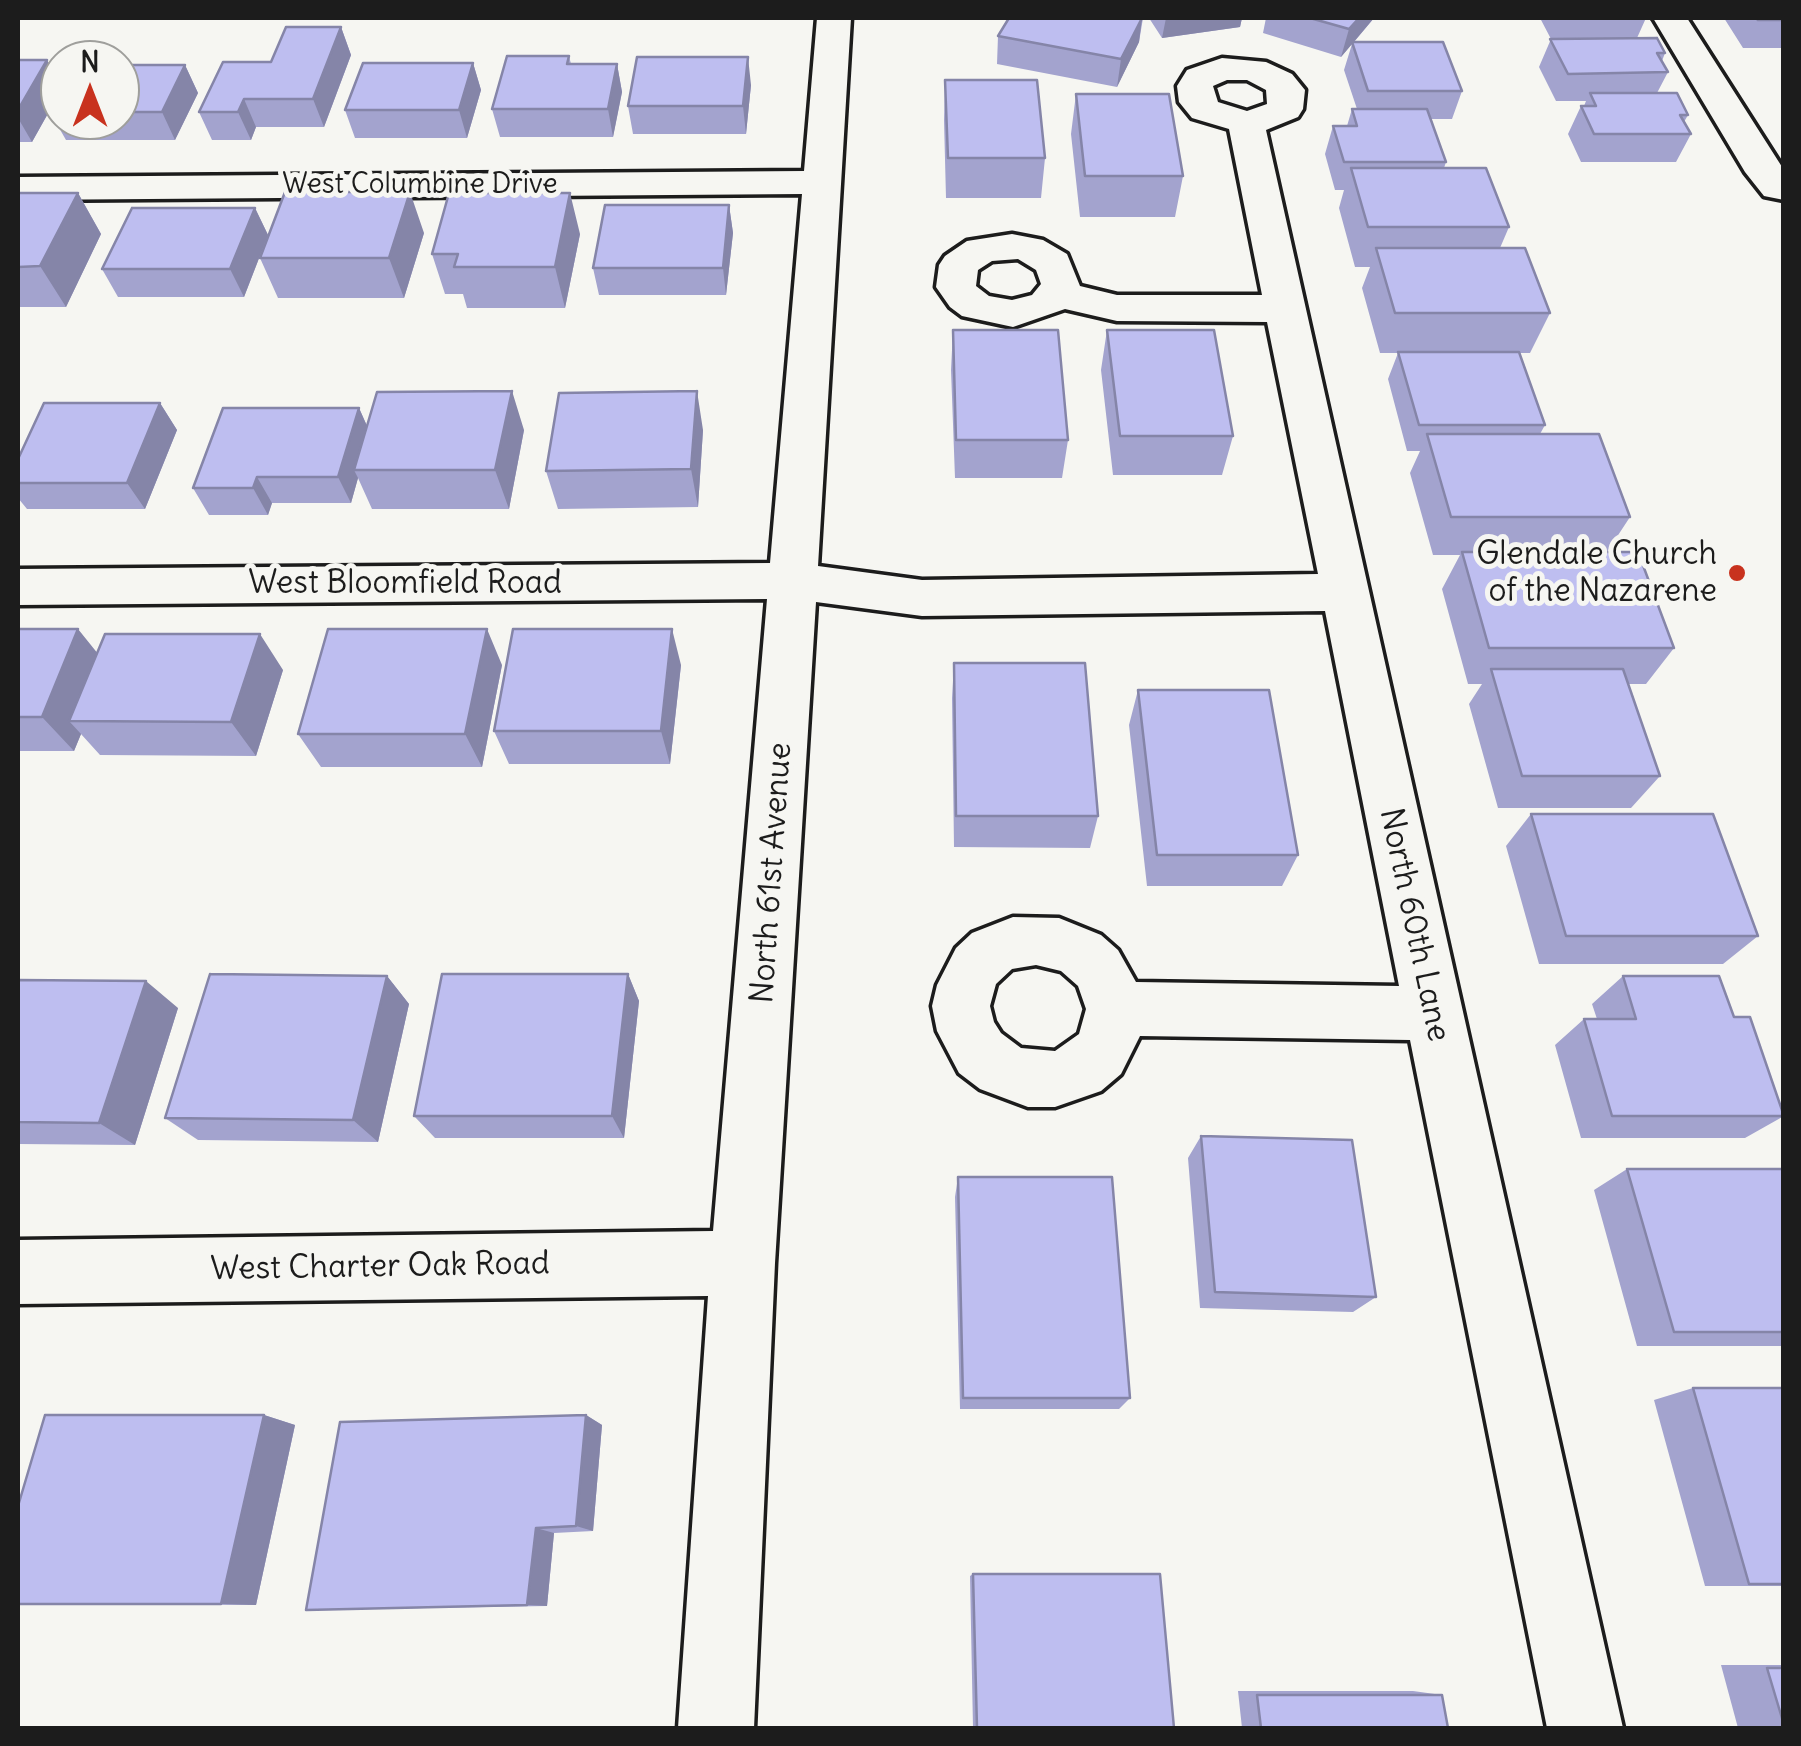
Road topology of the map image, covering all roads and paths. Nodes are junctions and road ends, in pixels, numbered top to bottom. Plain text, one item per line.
1 (834, 18) edge
2 (1670, 18) edge
3 (1246, 122) dead end
4 (822, 182) junction
5 (18, 188) edge
6 (1780, 188) edge
7 (1056, 294) dead end
8 (1284, 308) junction
9 (1340, 575) junction
10 (793, 581) junction
11 (18, 587) edge
12 (1115, 1009) dead end
13 (1433, 1013) junction
14 (744, 1262) junction
15 (18, 1272) edge
16 (716, 1728) edge
17 (1584, 1728) edge

1 - 4 street, North 61st Avenue
2 - 6 street
3 - 8 street, North 60th Lane
4 - 5 street, West Columbine Drive
4 - 10 street, North 61st Avenue
7 - 8 street
8 - 9 street, North 60th Lane
9 - 10 street, West Bloomfield Road
9 - 13 street, North 60th Lane
10 - 11 street, West Bloomfield Road
10 - 14 street, North 61st Avenue
12 - 13 street
13 - 17 street, North 60th Lane
14 - 15 street, West Charter Oak Road
14 - 16 street, North 61st Avenue

